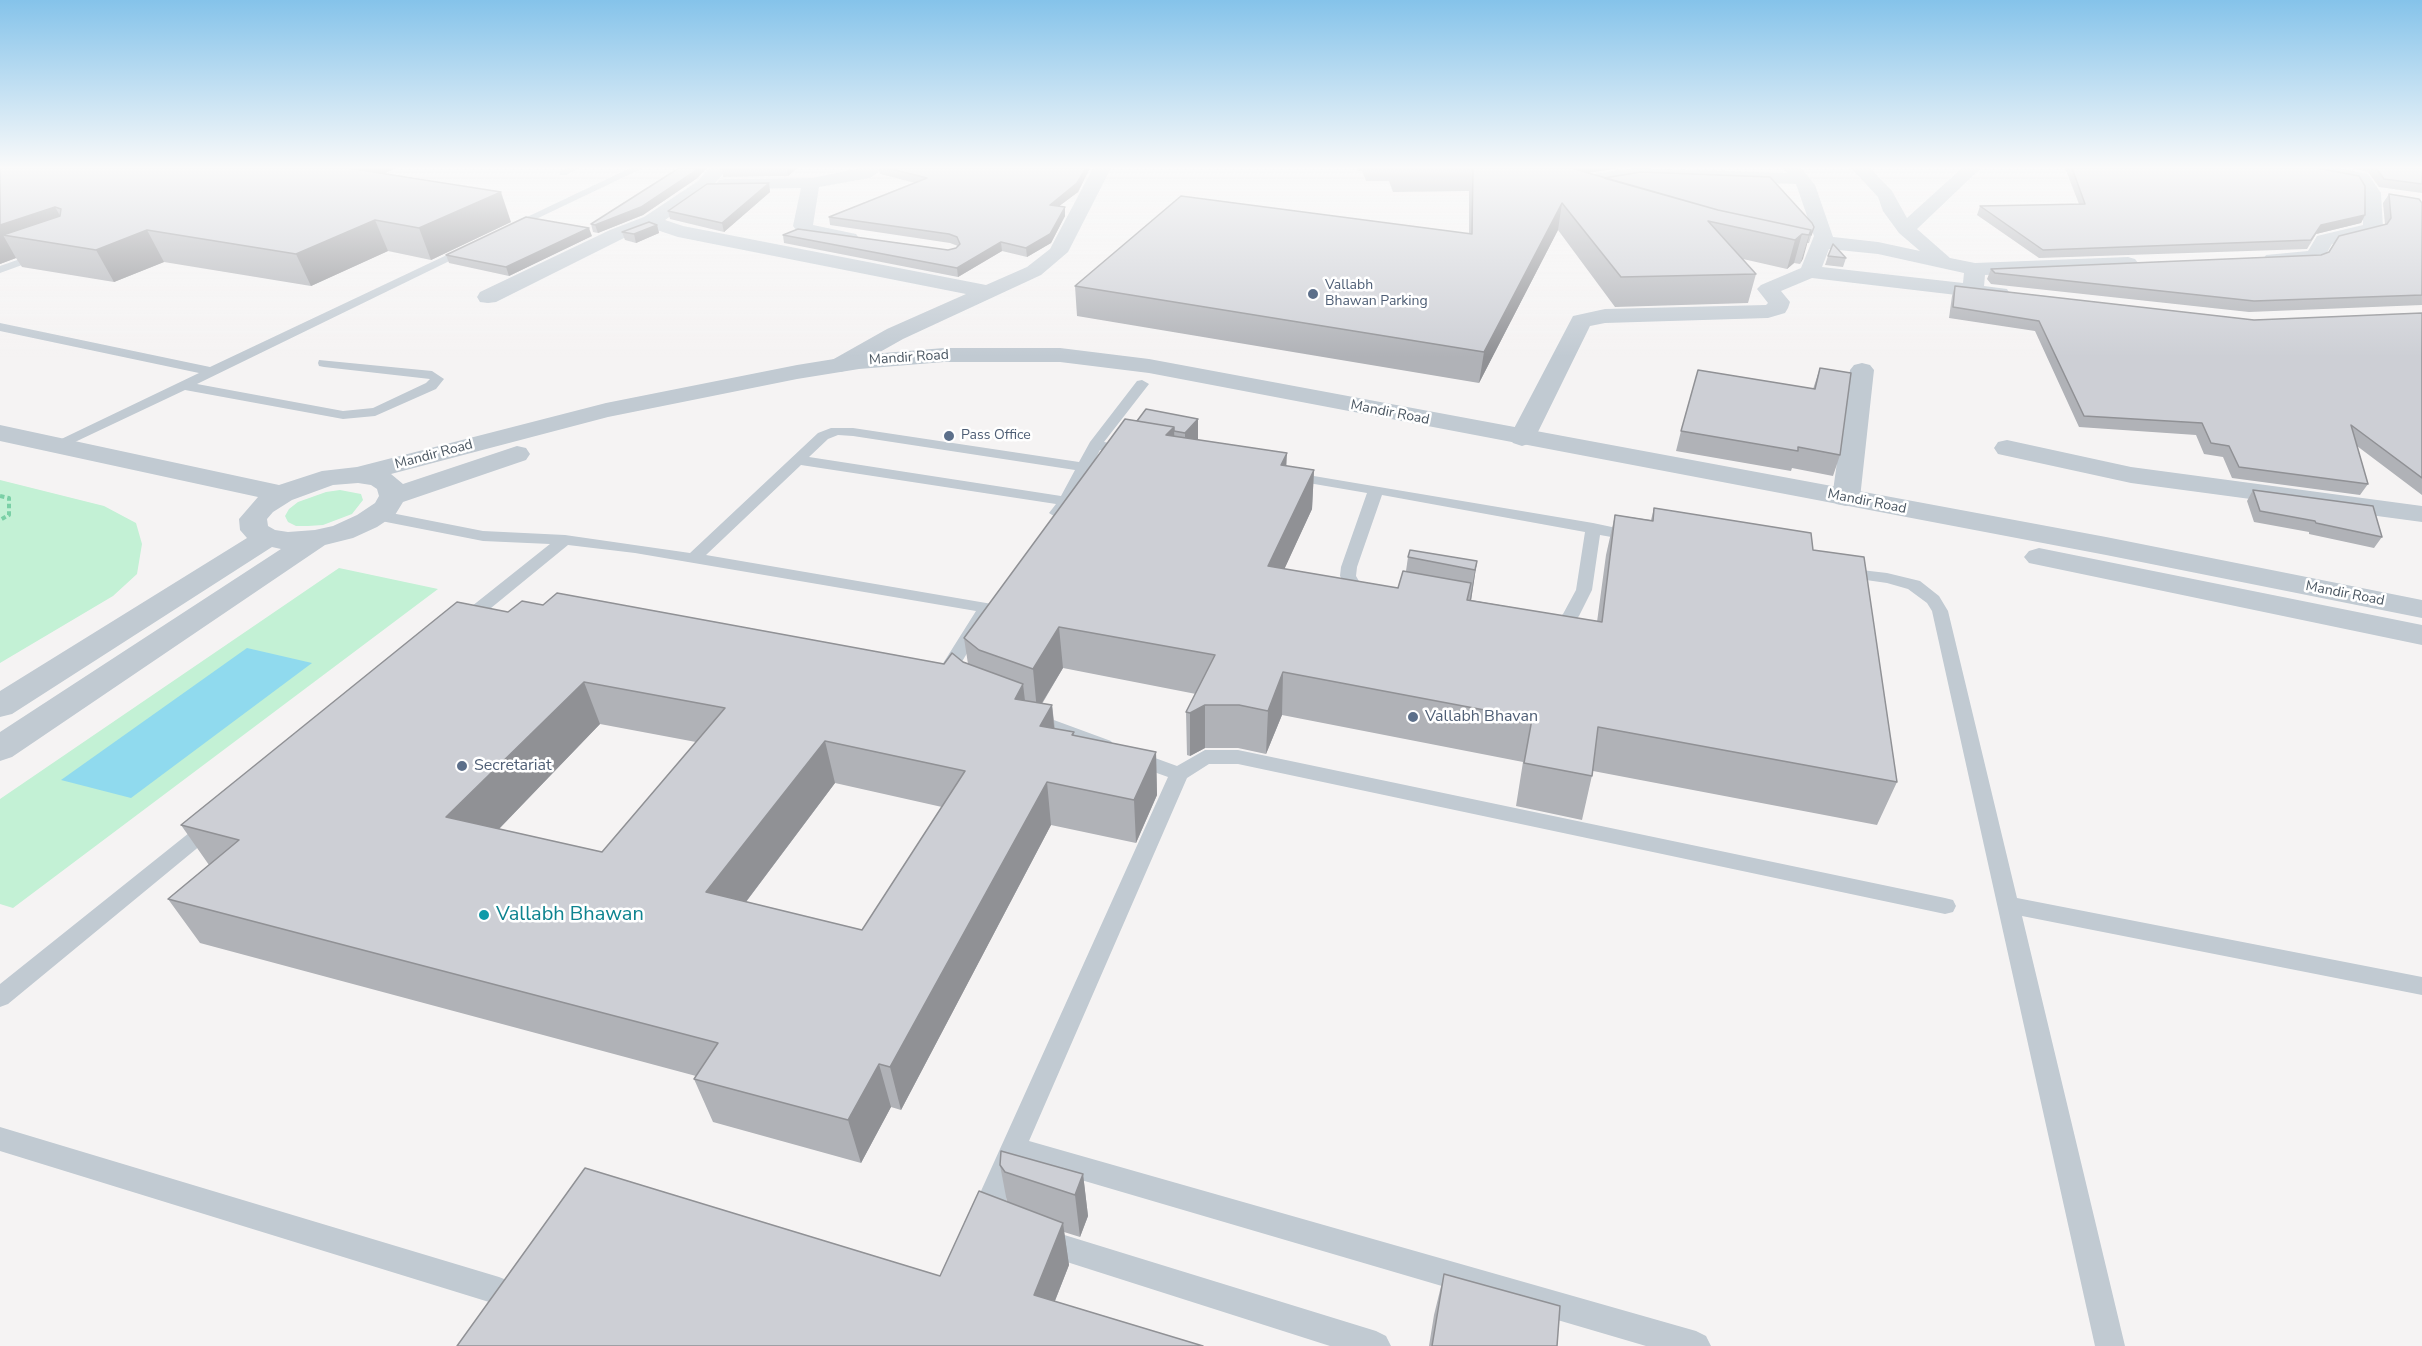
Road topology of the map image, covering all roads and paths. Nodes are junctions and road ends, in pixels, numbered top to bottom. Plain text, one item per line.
1 (504, 231) edge
2 (625, 231) edge
3 (677, 231) edge
4 (807, 231) edge
5 (1069, 231) edge
6 (1822, 231) edge
7 (1908, 231) edge
8 (2362, 231) edge
9 (497, 234) edge
10 (870, 241) edge
11 (475, 244) edge
12 (1795, 248) edge
13 (52, 251) edge
14 (1816, 256) junction
15 (2260, 259) edge
16 (1944, 261) junction
17 (2153, 263) edge
18 (1975, 269) junction
19 (0, 270) edge
20 (985, 291) junction
21 (1973, 291) junction
22 (2019, 296) edge
23 (488, 297) dead end
24 (0, 327) edge
25 (21, 331) junction
26 (0, 340) edge
27 (324, 363) dead end
28 (840, 365) junction
29 (1862, 370) dead end
30 (209, 371) junction
31 (1142, 384) junction
32 (182, 385) junction
33 (0, 432) edge
34 (1522, 438) junction
35 (1095, 445) junction
36 (58, 446) junction
37 (2007, 448) dead end
38 (1142, 453) edge
39 (799, 459) junction
40 (1083, 467) junction
41 (1271, 473) edge
42 (358, 475) junction
43 (1376, 490) junction
44 (282, 494) junction
45 (0, 496) edge
46 (1846, 498) junction
47 (1066, 501) junction
48 (384, 506) junction
49 (2422, 514) edge
50 (0, 520) edge
51 (1046, 528) edge
52 (1593, 528) junction
53 (267, 538) junction
54 (315, 539) junction
55 (1651, 539) edge
56 (565, 540) junction
57 (695, 557) junction
58 (1826, 570) edge
59 (2265, 590) junction
60 (1384, 602) edge
61 (2422, 609) edge
62 (1537, 628) edge
63 (2422, 635) edge
64 (444, 637) edge
65 (970, 693) edge
66 (0, 705) edge
67 (1019, 714) edge
68 (0, 749) edge
69 (1179, 774) junction
70 (222, 817) edge
71 (2008, 905) junction
72 (1945, 906) dead end
73 (2422, 986) edge
74 (0, 997) edge
75 (0, 1140) edge
76 (1013, 1148) junction
77 (477, 1346) edge
78 (1376, 1346) edge
79 (1696, 1346) edge
80 (2110, 1346) edge

1 - 9 lane
2 - 23 street
3 - 20 street
4 - 10 street
5 - 20 street
6 - 14 street
7 - 16 street
8 - 15 street
11 - 30 lane
12 - 14 street
13 - 19 lane
14 - 16 street
14 - 21 street
14 - 34 street
16 - 18 street
17 - 18 street
18 - 21 street
20 - 28 street
21 - 22 street
24 - 25 lane
25 - 26 lane
25 - 30 lane
27 - 32 lane
28 - 34 street, Mandir Road
28 - 42 street, Mandir Road
29 - 46 street
30 - 32 lane
31 - 35 lane
31 - 48 street, Mandir Road
31 - 59 street, Mandir Road
32 - 36 lane
33 - 36 street
34 - 46 street, Mandir Road
35 - 38 lane
35 - 40 lane
36 - 44 street
37 - 49 street
39 - 40 lane
39 - 47 lane
39 - 57 lane
40 - 47 lane
41 - 43 lane
42 - 44 street
42 - 48 street
43 - 52 lane
43 - 60 lane
44 - 53 street
45 - 50 path
46 - 59 street, Mandir Road
47 - 51 lane
48 - 54 street, Mandir Road
48 - 56 lane
52 - 55 lane
52 - 62 lane
53 - 54 street
53 - 66 street
54 - 68 street
56 - 57 lane
56 - 64 lane
57 - 65 lane
58 - 71 lane
59 - 61 street, Mandir Road
59 - 63 street, Mandir Road
67 - 69 lane
69 - 72 lane
69 - 76 lane
70 - 74 lane
71 - 73 lane
71 - 80 lane
75 - 77 lane
76 - 78 lane
76 - 79 lane

